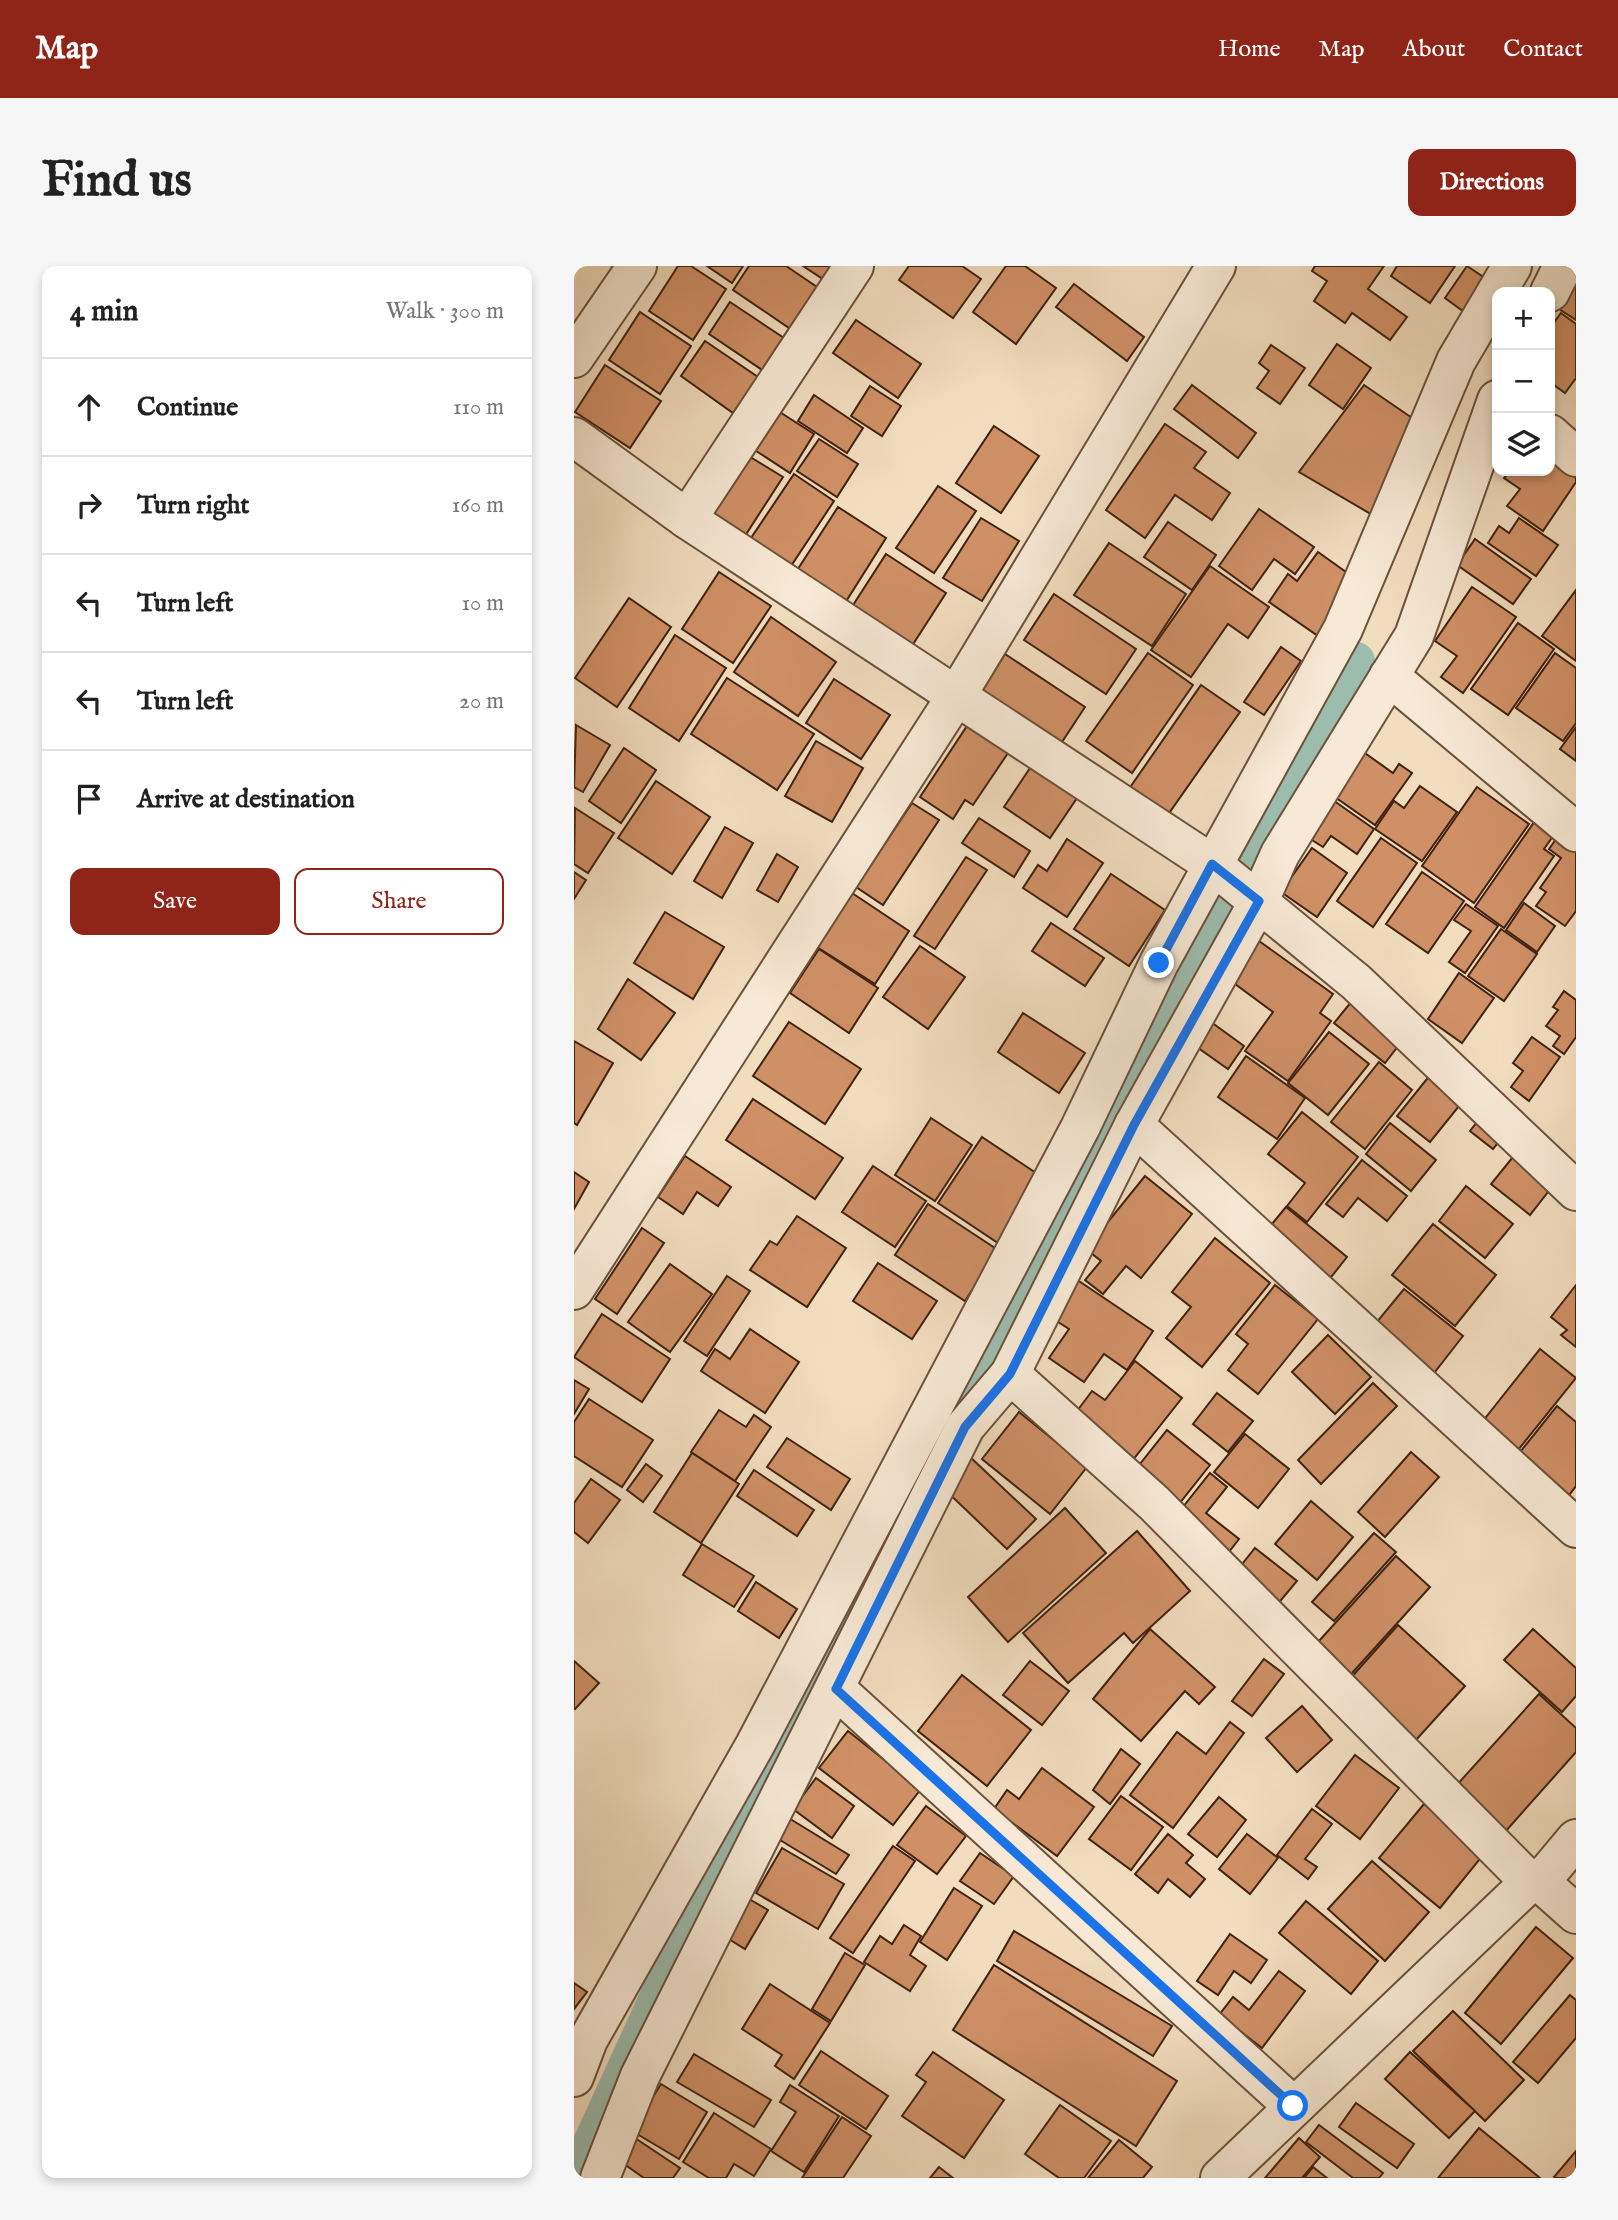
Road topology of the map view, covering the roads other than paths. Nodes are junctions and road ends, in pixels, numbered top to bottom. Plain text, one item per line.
1 (637, 266) edge
2 (854, 266) edge
3 (1216, 266) edge
4 (1512, 266) edge
5 (1563, 266) edge
6 (1552, 287) edge
7 (574, 358) edge
8 (1456, 361) junction
9 (1492, 385) edge
10 (1492, 413) edge
11 (574, 438) edge
12 (1555, 438) edge
13 (1576, 457) edge
14 (687, 519) junction
15 (1389, 676) junction
16 (955, 698) junction
17 (1576, 832) edge
18 (1212, 864) junction
19 (1259, 901) junction
20 (1134, 1125) junction
21 (1576, 1191) edge
22 (574, 1290) edge
23 (1010, 1374) junction
24 (1576, 1528) edge
25 (836, 1689) junction
26 (1576, 1839) edge
27 (1535, 1882) junction
28 (1576, 1914) edge
29 (574, 2077) edge
30 (1293, 2106) junction
31 (600, 2178) edge
32 (1220, 2178) edge

1 - 7 street
2 - 14 street
3 - 16 street
4 - 8 street
5 - 6 street
8 - 9 street
8 - 18 street
10 - 15 street
11 - 14 street
12 - 13 street
14 - 16 street
15 - 17 street
15 - 19 street
16 - 18 street
16 - 22 street
18 - 19 street
18 - 29 street
19 - 20 street
19 - 21 street
20 - 23 street
20 - 24 street
23 - 25 street
23 - 27 street
25 - 30 street
25 - 31 street
26 - 27 street
27 - 28 street
27 - 30 street
30 - 32 street

